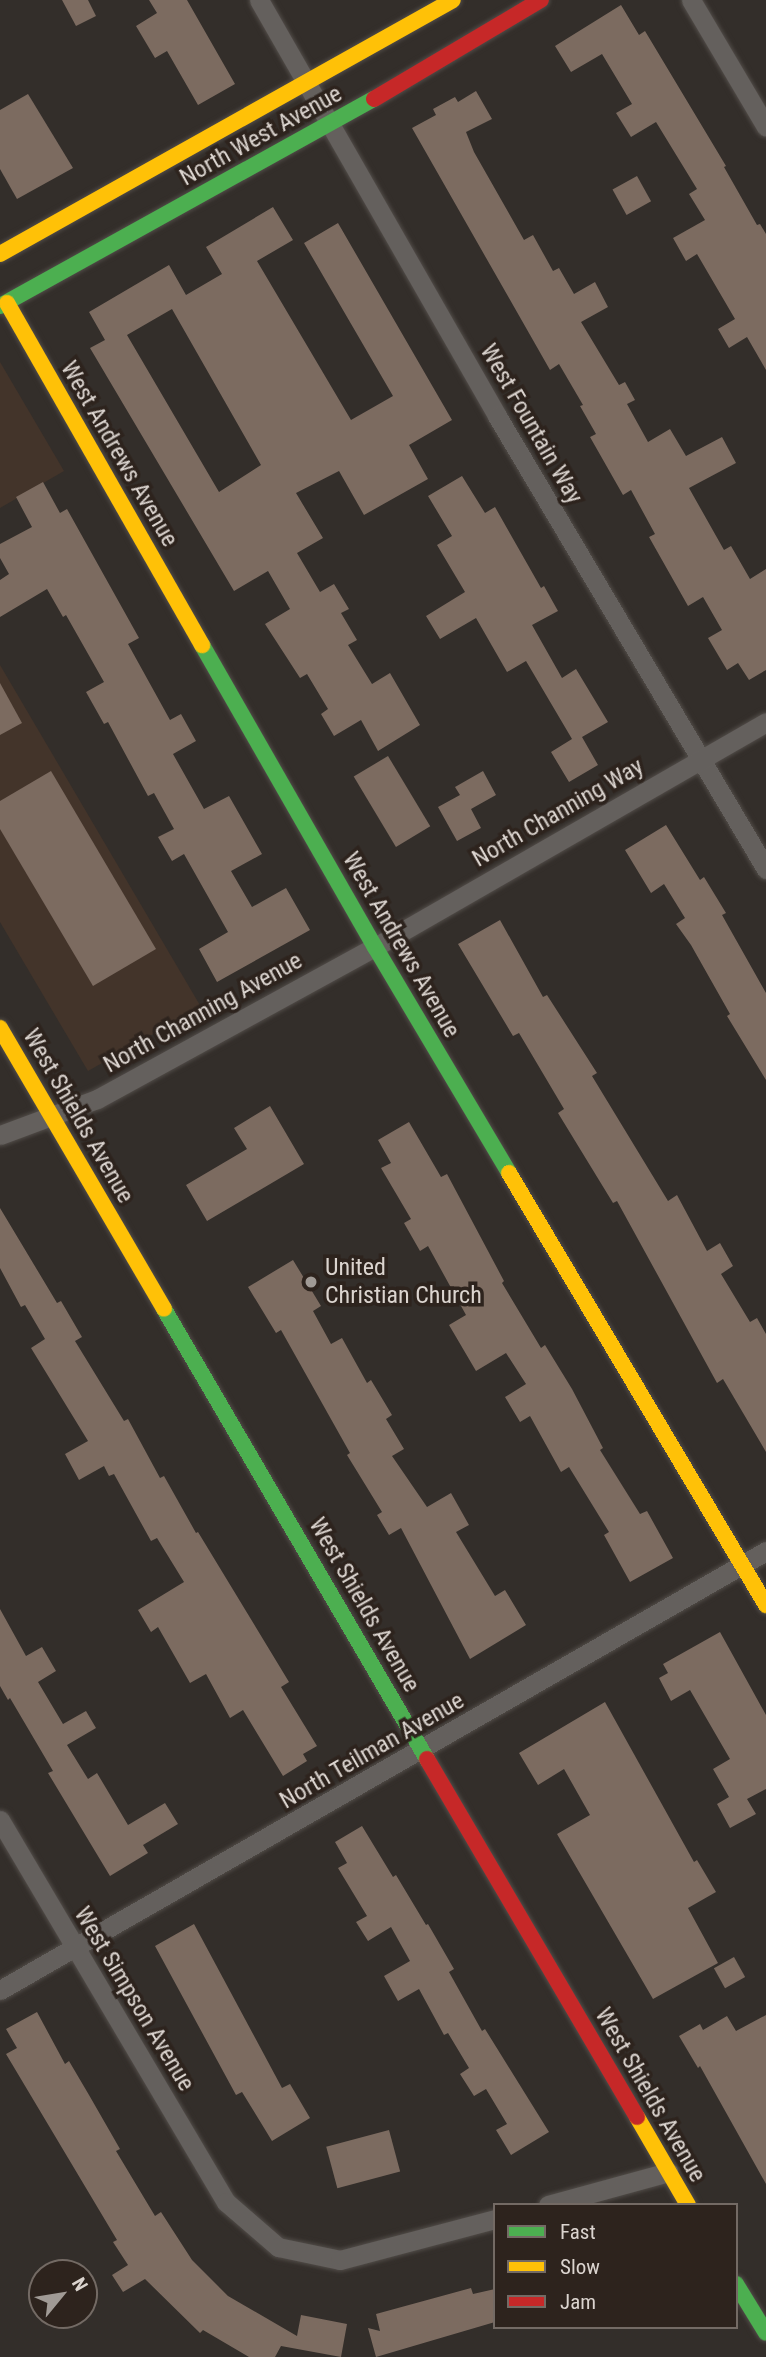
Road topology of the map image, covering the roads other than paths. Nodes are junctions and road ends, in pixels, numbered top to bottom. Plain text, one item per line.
1 (259, 0) edge
2 (453, 0) edge
3 (541, 0) edge
4 (691, 0) edge
5 (307, 82) junction
6 (331, 124) junction
7 (766, 128) edge
8 (0, 254) edge
9 (3, 304) edge
10 (766, 722) edge
11 (701, 759) junction
12 (766, 869) edge
13 (375, 947) junction
14 (0, 1028) edge
15 (51, 1115) junction
16 (0, 1135) edge
17 (766, 1551) edge
18 (742, 1564) junction
19 (766, 1605) edge
20 (422, 1751) junction
21 (0, 1820) edge
22 (75, 1947) junction
23 (0, 1990) edge
24 (668, 2172) junction
25 (555, 2203) edge
26 (687, 2203) edge
27 (493, 2220) edge
28 (738, 2287) edge
29 (766, 2333) edge

1 - 5 street, West Fountain Way
2 - 5 main road, North West Avenue
3 - 6 main road, North West Avenue
4 - 7 street
5 - 6 street, West Fountain Way
5 - 8 main road, North West Avenue
6 - 9 main road, North West Avenue
6 - 11 street, West Fountain Way
9 - 13 main road, West Andrews Avenue
10 - 11 street, North Channing Way
11 - 12 street, West Fountain Way
11 - 13 street, North Channing Way
13 - 15 street, North Channing Avenue
13 - 18 main road, West Andrews Avenue
14 - 15 main road, West Shields Avenue
15 - 16 street
15 - 20 main road, West Shields Avenue
17 - 18 street, North Teilman Avenue
18 - 19 main road, West Andrews Avenue
18 - 20 street, North Teilman Avenue
20 - 22 street, North Teilman Avenue
20 - 24 main road, West Shields Avenue
21 - 22 street, West Simpson Avenue
22 - 23 street, North Teilman Avenue
22 - 27 street, West Simpson Avenue
24 - 25 street
24 - 26 main road, West Shields Avenue
28 - 29 main road

